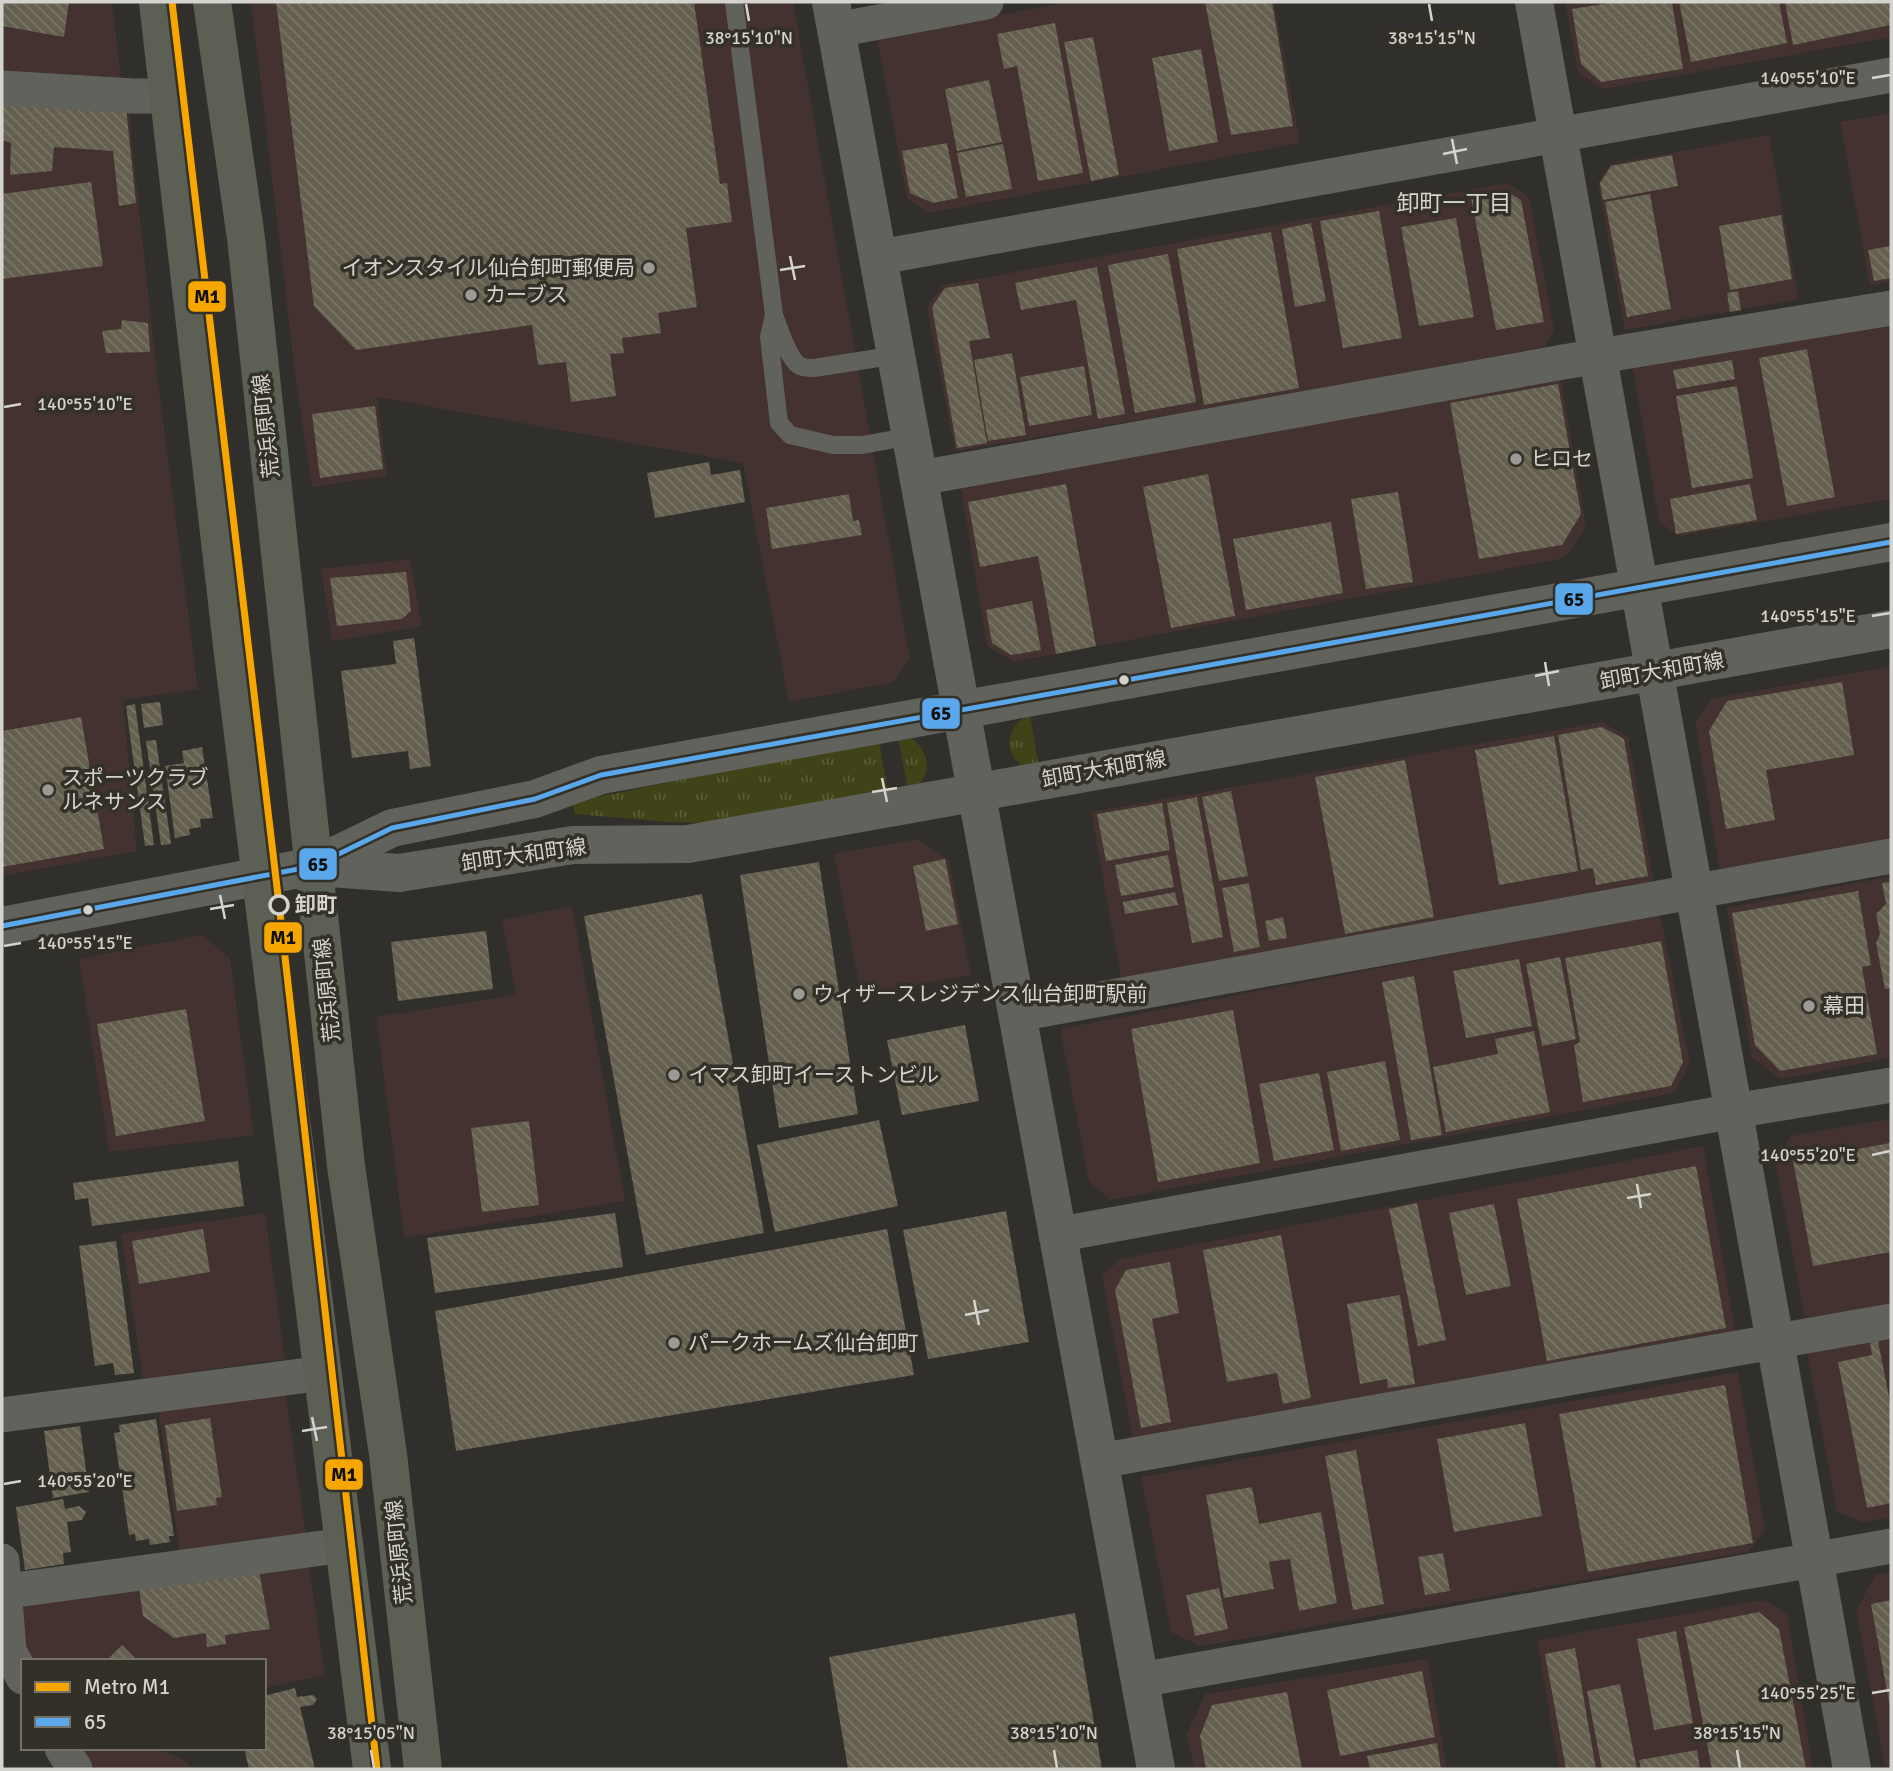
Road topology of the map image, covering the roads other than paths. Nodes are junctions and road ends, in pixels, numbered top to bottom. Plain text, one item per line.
1 (158, 2) edge
2 (212, 2) edge
3 (734, 2) edge
4 (986, 2) edge
5 (1534, 2) edge
6 (834, 16) edge
7 (1891, 75) edge
8 (2, 88) edge
9 (170, 96) junction
10 (1558, 134) junction
11 (880, 257) junction
12 (1891, 308) edge
13 (774, 315) junction
14 (897, 355) junction
15 (1597, 357) junction
16 (912, 436) junction
17 (920, 478) junction
18 (1891, 542) edge
19 (1640, 589) junction
20 (1891, 629) edge
21 (1654, 672) junction
22 (963, 709) junction
23 (978, 792) junction
24 (1891, 856) edge
25 (314, 866) junction
26 (262, 878) junction
27 (1694, 891) junction
28 (2, 926) edge
29 (1018, 1013) junction
30 (1891, 1085) edge
31 (1734, 1111) junction
32 (1056, 1235) junction
33 (1891, 1321) edge
34 (1775, 1342) junction
35 (324, 1373) junction
36 (2, 1415) edge
37 (1099, 1461) junction
38 (344, 1545) junction
39 (1891, 1546) edge
40 (1813, 1559) junction
41 (2, 1582) edge
42 (21, 1673) edge
43 (1140, 1680) junction
44 (63, 1750) edge
45 (75, 1769) edge
46 (372, 1769) edge
47 (423, 1769) edge
48 (1156, 1769) edge
49 (1852, 1769) edge

1 - 9 main road
2 - 25 main road, 荒浜原町線
3 - 13 lane
4 - 6 street
5 - 10 street
6 - 11 street
7 - 10 street
8 - 9 street
9 - 26 main road
10 - 11 street
10 - 15 street
11 - 14 street
12 - 15 street
13 - 14 lane
13 - 16 lane
14 - 16 street
15 - 17 street
15 - 19 street
16 - 17 street
17 - 22 street
18 - 19 street, 卸町大和町線
19 - 21 street
19 - 22 street, 卸町大和町線
20 - 21 street, 卸町大和町線
21 - 23 street, 卸町大和町線
21 - 27 street
22 - 23 street
22 - 25 street, 卸町大和町線
23 - 25 street, 卸町大和町線
23 - 29 street
24 - 27 street
25 - 26 street, 卸町大和町線
25 - 47 main road, 荒浜原町線
26 - 28 street, 卸町大和町線
26 - 35 main road
27 - 29 street
27 - 31 street
29 - 32 street
30 - 31 street
31 - 32 street
31 - 34 street
32 - 37 street
33 - 34 street
34 - 37 street
34 - 40 street
35 - 36 street
35 - 38 main road
37 - 43 street
38 - 41 street
38 - 46 main road
39 - 40 street
40 - 43 street
40 - 49 street
41 - 42 street
43 - 48 street
44 - 45 street

